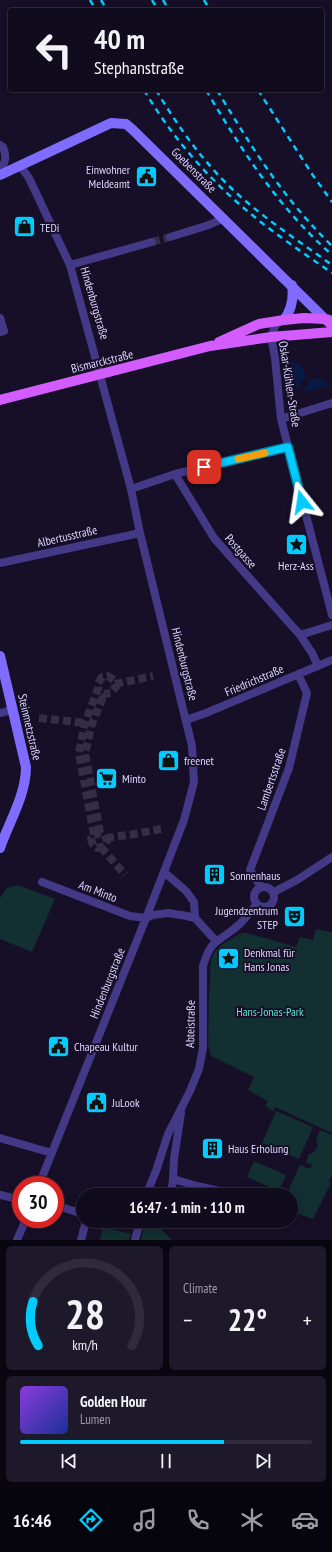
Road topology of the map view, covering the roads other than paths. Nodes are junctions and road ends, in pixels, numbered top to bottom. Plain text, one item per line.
1 (0, 145) edge
2 (19, 166) junction
3 (0, 168) edge
4 (0, 175) edge
5 (224, 218) junction
6 (170, 237) tunnel mouth
7 (149, 243) tunnel mouth
8 (70, 265) junction
9 (292, 285) junction
10 (0, 318) edge
11 (282, 320) junction
12 (330, 321) edge
13 (0, 332) edge
14 (332, 332) edge
15 (271, 337) junction
16 (210, 346) junction
17 (100, 375) junction
18 (0, 400) edge
19 (332, 403) edge
20 (281, 419) junction
21 (288, 447) junction
22 (175, 474) junction
23 (131, 489) junction
24 (140, 533) junction
25 (0, 563) edge
26 (332, 615) edge
27 (332, 625) edge
28 (300, 635) junction
29 (0, 656) edge
30 (332, 660) edge
31 (318, 666) junction
32 (298, 674) junction
33 (12, 710) junction
34 (0, 713) edge
35 (186, 720) junction
36 (0, 848) edge
37 (332, 858) edge
38 (164, 872) junction
39 (42, 882) dead end
40 (261, 887) junction
41 (274, 892) junction
42 (257, 904) junction
43 (146, 918) junction
44 (195, 918) junction
45 (216, 941) junction
46 (181, 1108) junction
47 (0, 1138) edge
48 (52, 1153) junction
49 (43, 1176) edge
50 (174, 1179) junction
51 (149, 1188) edge
52 (172, 1188) edge
53 (206, 1188) edge
54 (0, 1195) edge
55 (12, 1198) edge
56 (64, 1208) edge
57 (76, 1212) edge
58 (22, 1228) edge
59 (84, 1228) edge
60 (139, 1228) edge
61 (17, 1240) edge
62 (81, 1240) edge
63 (136, 1240) edge

1 - 3 street
2 - 4 street
2 - 5 street, Goebenstraße
2 - 8 street, Hindenburgstraße
5 - 6 street
5 - 9 street, Goebenstraße
7 - 8 street
8 - 17 street, Hindenburgstraße
9 - 11 street
9 - 12 street, Goebenstraße
10 - 13 street
11 - 12 main road, Bismarckstraße
11 - 15 street, Oskar-Kühlen-Straße
11 - 16 main road, Bismarckstraße
14 - 15 main road, Bismarckstraße
15 - 16 main road, Bismarckstraße
15 - 20 street, Oskar-Kühlen-Straße
16 - 17 main road, Bismarckstraße
17 - 18 main road, Bismarckstraße
17 - 23 street, Hindenburgstraße
19 - 20 street
20 - 21 street, Oskar-Kühlen-Straße
21 - 22 street
21 - 26 street, Oskar-Kühlen-Straße
22 - 23 street
22 - 28 street, Postgasse
23 - 24 street, Hindenburgstraße
24 - 25 street, Albertusstraße
24 - 35 street, Hindenburgstraße
27 - 28 street
28 - 31 street, Postgasse
29 - 33 street, Steinmetzstraße
30 - 31 street, Friedrichstraße
31 - 32 street, Friedrichstraße
32 - 35 street, Friedrichstraße
32 - 40 street, Lambertsstraße
33 - 34 street
33 - 36 street, Steinmetzstraße
35 - 38 street, Hindenburgstraße
37 - 41 street
38 - 43 street, Hindenburgstraße
38 - 44 street
39 - 43 street, Am Minto
40 - 41 street
40 - 42 street
41 - 42 street
42 - 45 street
43 - 44 street
43 - 48 street, Hindenburgstraße
44 - 45 street
45 - 46 street, Abteistraße
46 - 50 street, Abteistraße
46 - 51 street, Abteistraße
47 - 48 street
48 - 49 street, Hindenburgstraße
50 - 52 street, Abteistraße
50 - 53 street
54 - 55 street
56 - 57 street
58 - 61 street
59 - 62 street
60 - 63 street

